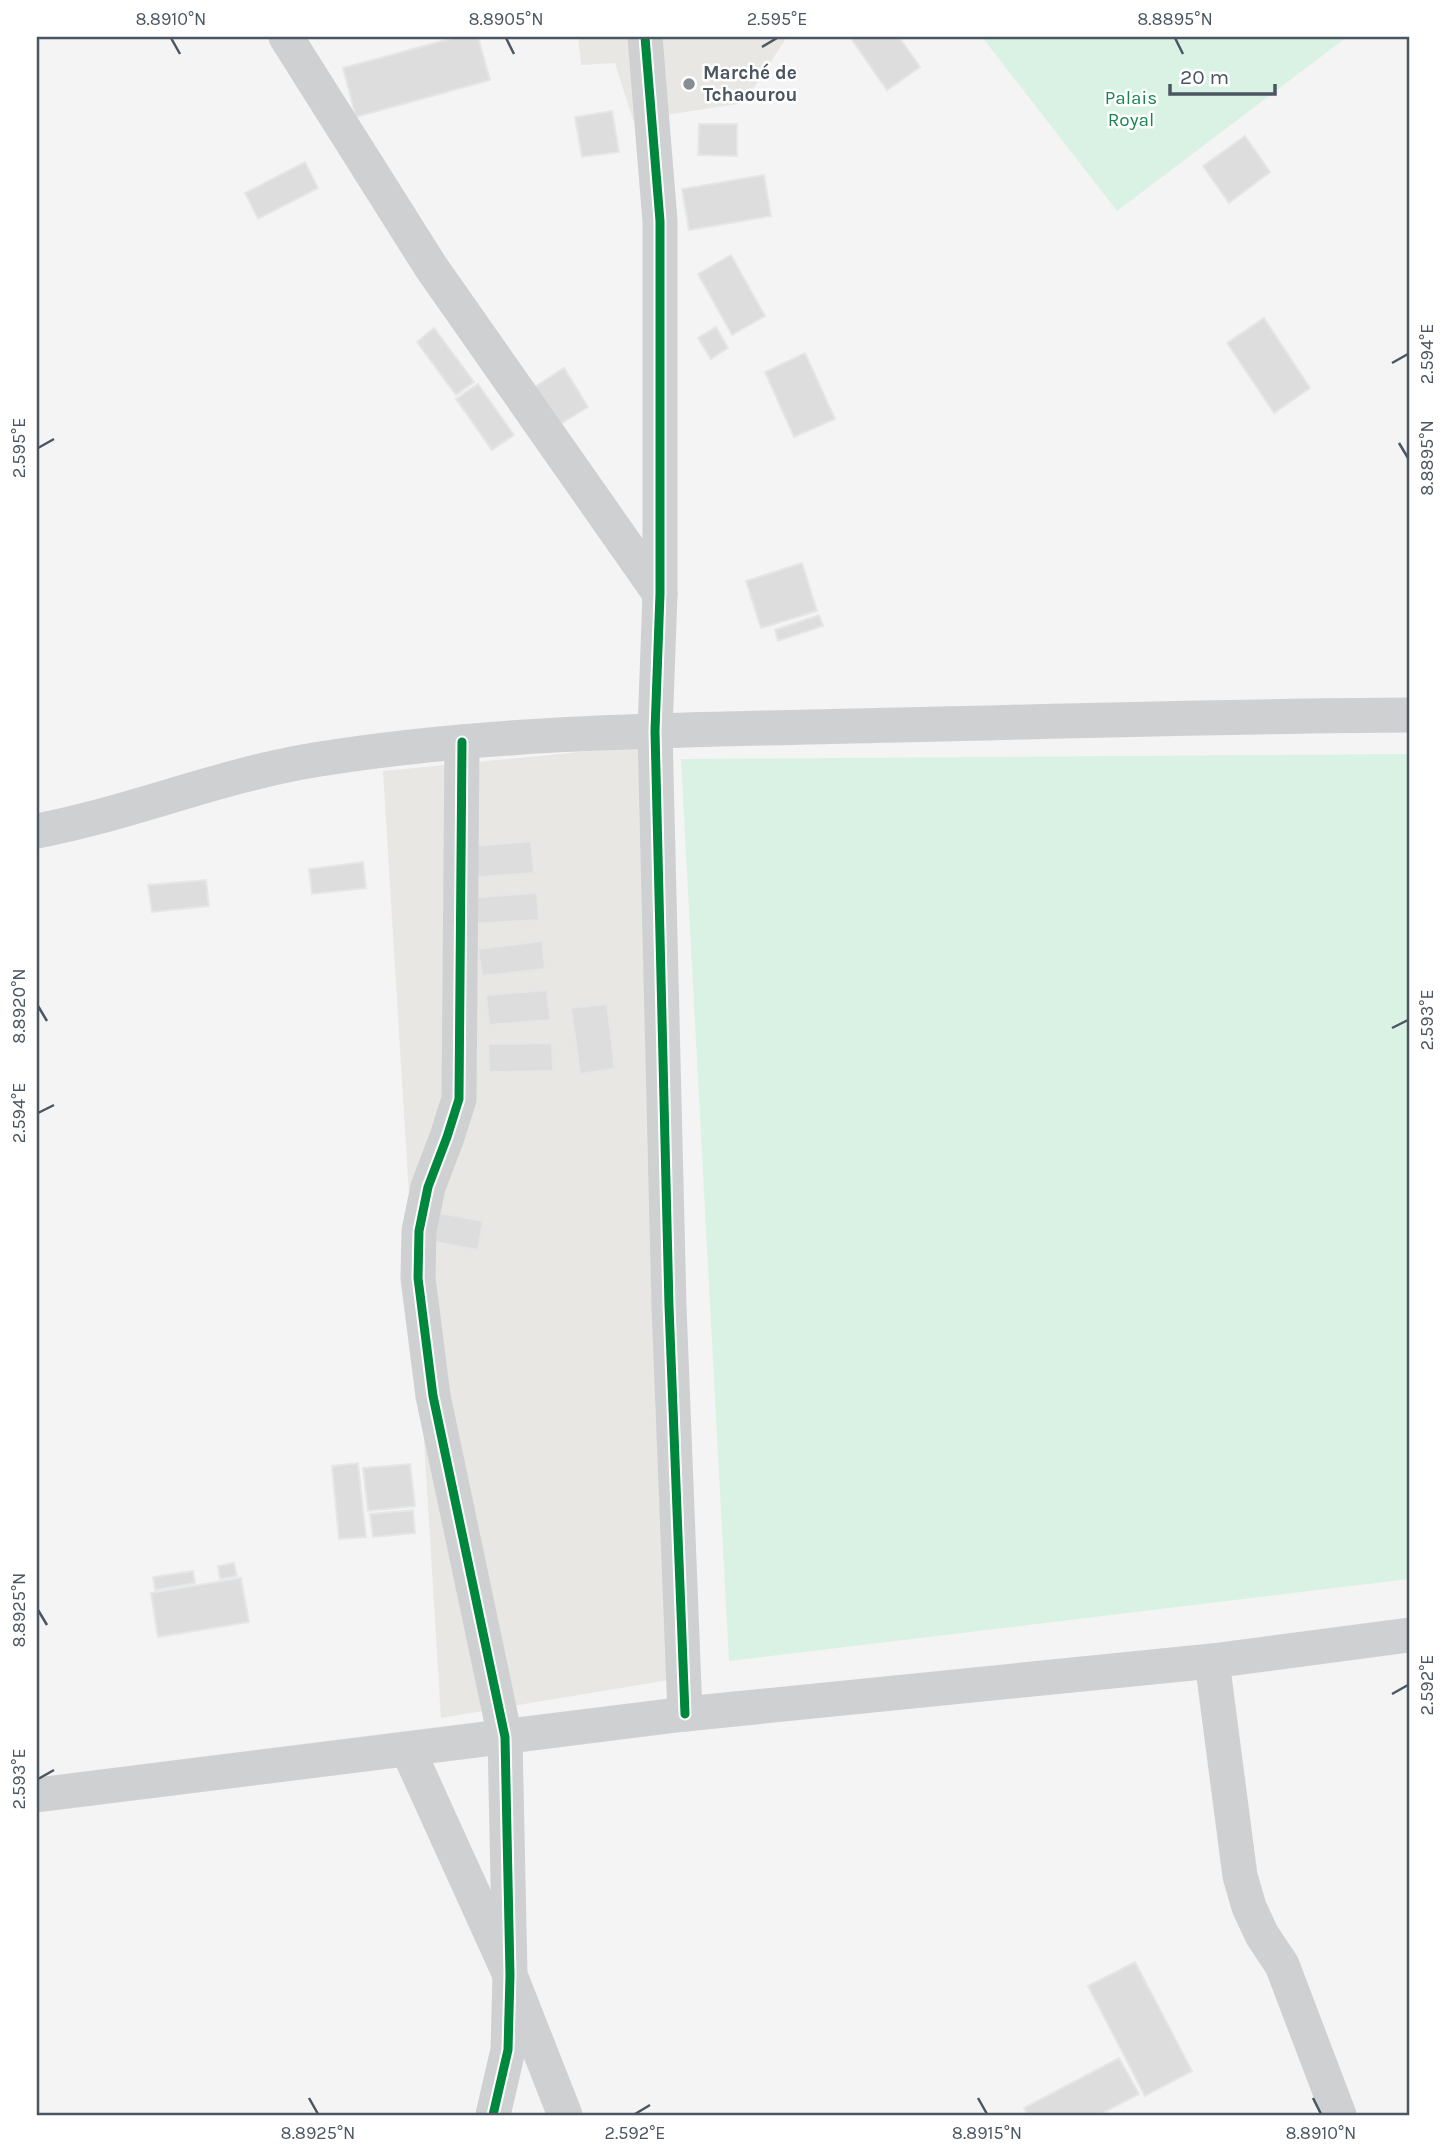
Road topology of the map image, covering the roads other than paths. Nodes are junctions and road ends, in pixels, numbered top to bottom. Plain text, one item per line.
1 (286, 37) edge
2 (645, 37) edge
3 (660, 594) junction
4 (1409, 715) edge
5 (654, 731) junction
6 (462, 742) junction
7 (37, 831) edge
8 (1409, 1635) edge
9 (1212, 1661) junction
10 (685, 1714) junction
11 (505, 1737) junction
12 (408, 1750) junction
13 (37, 1795) edge
14 (510, 1975) junction
15 (493, 2115) edge
16 (565, 2115) edge
17 (1339, 2115) edge

1 - 3 street
2 - 3 street
3 - 5 street
4 - 5 street
5 - 6 street
5 - 10 street
6 - 7 street
6 - 11 street
8 - 9 street
9 - 10 street
9 - 17 street
10 - 11 street
11 - 12 street
11 - 14 street
12 - 13 street
12 - 14 street
14 - 15 street
14 - 16 street

